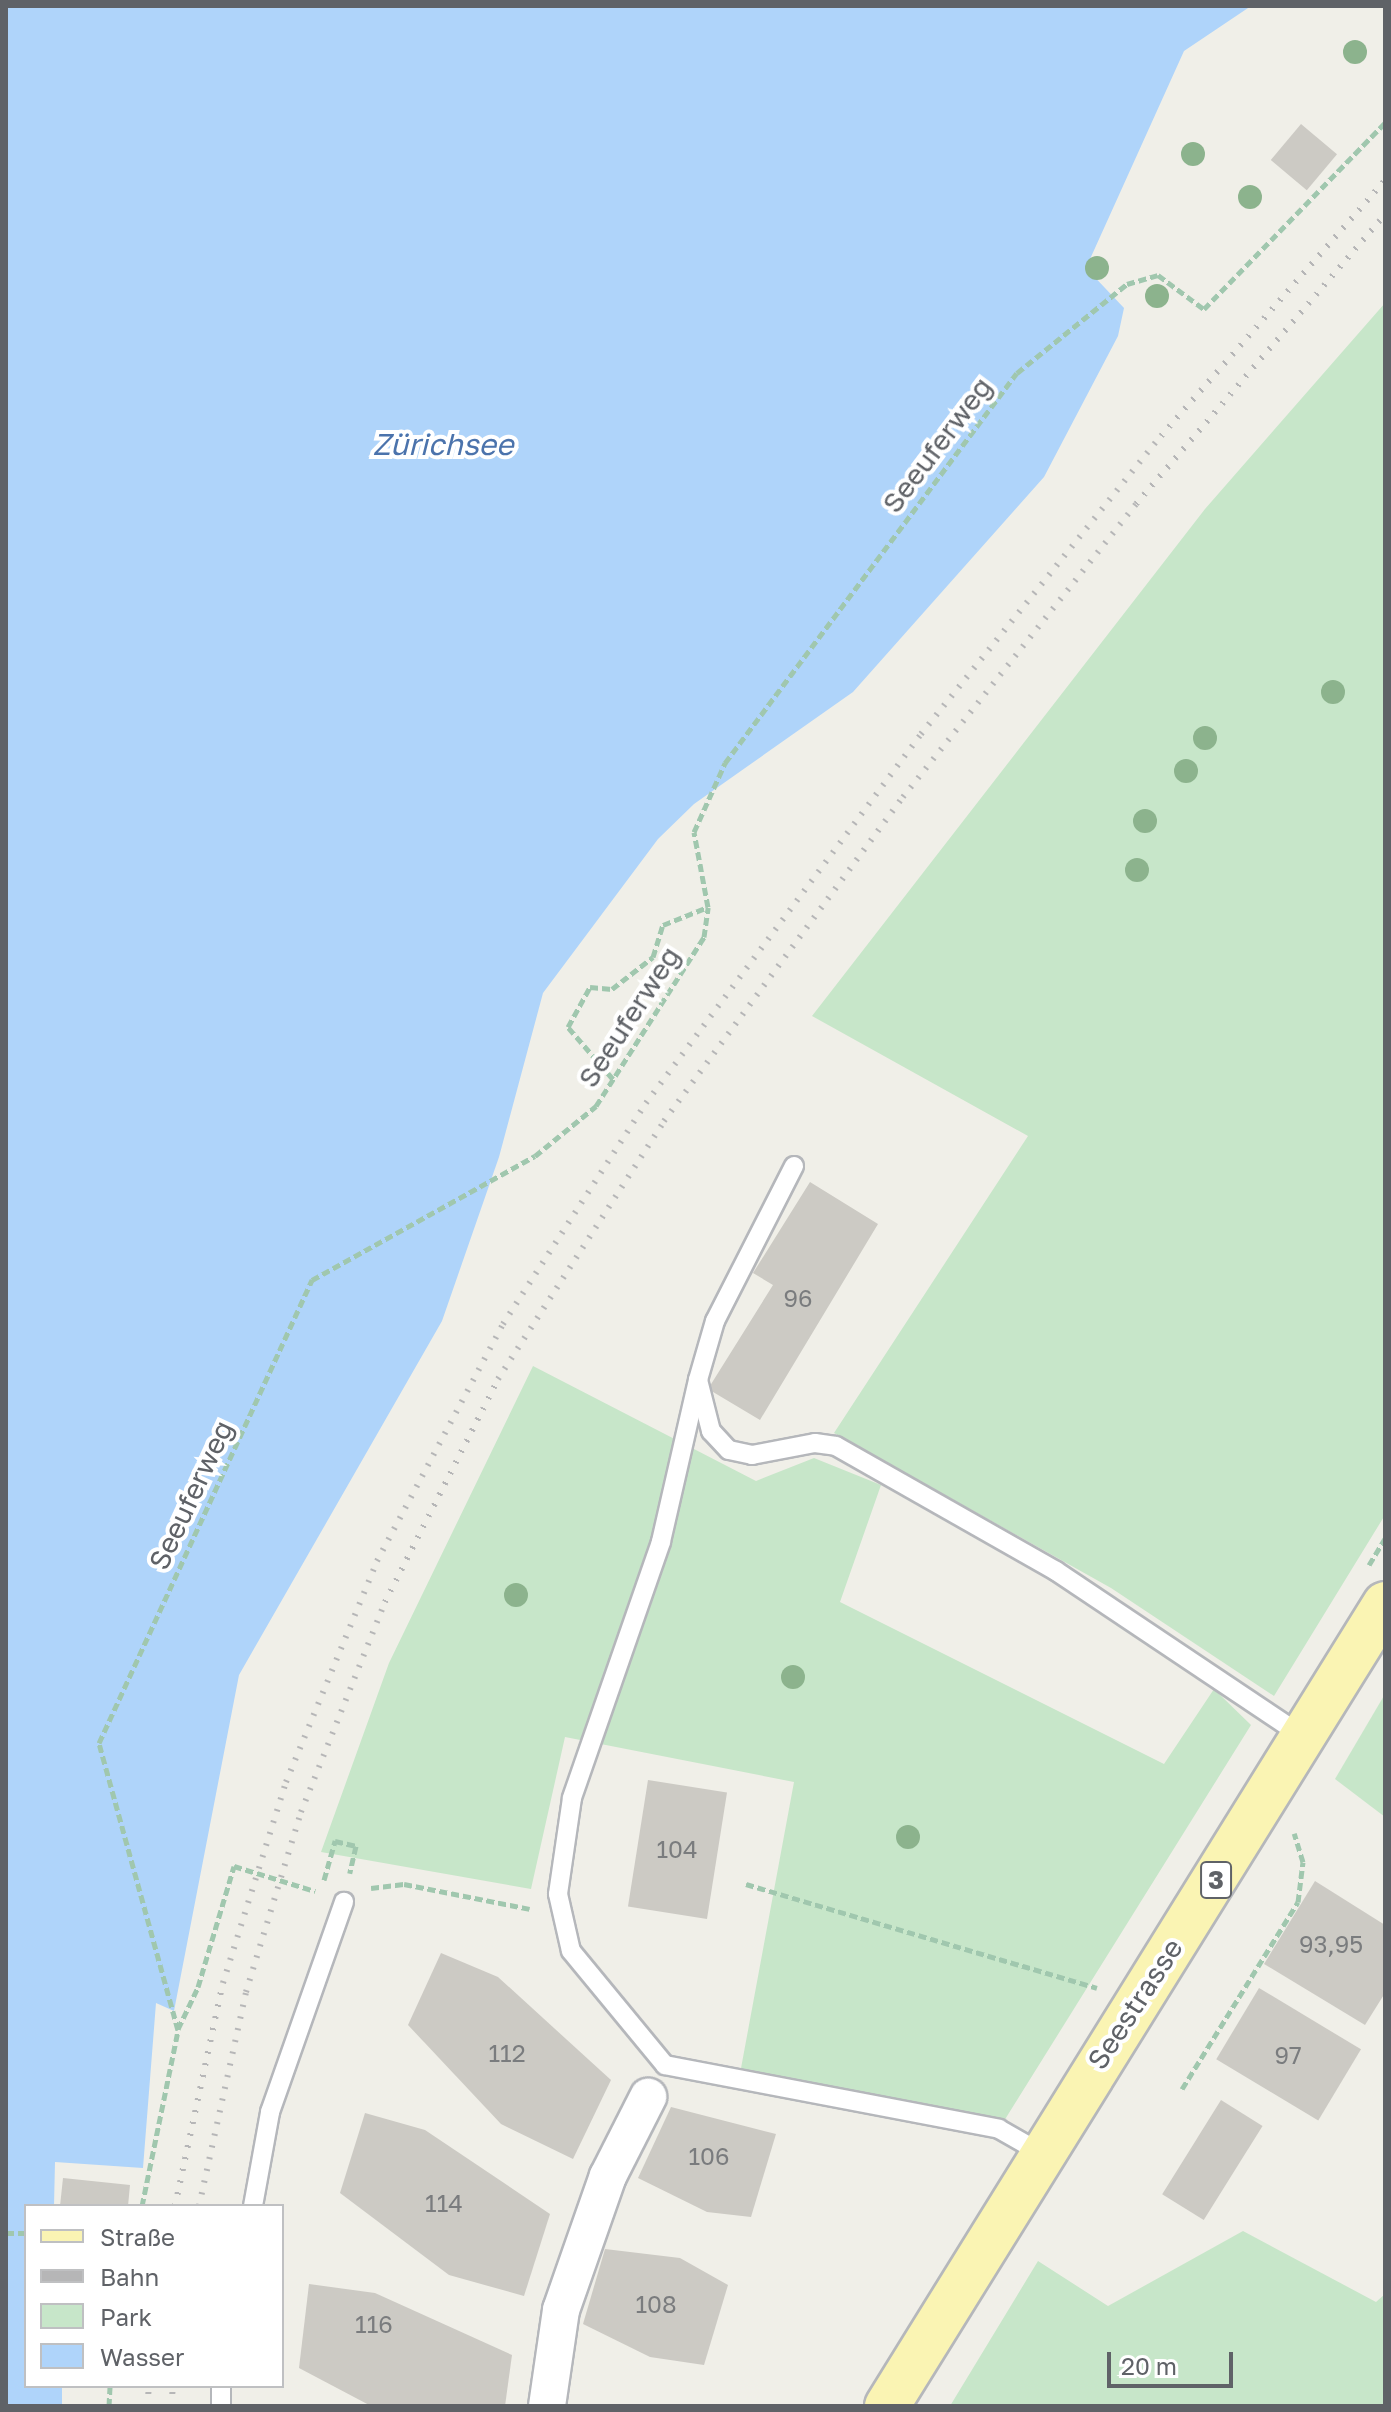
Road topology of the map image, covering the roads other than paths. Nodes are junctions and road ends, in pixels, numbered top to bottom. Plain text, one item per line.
1 (794, 1166) dead end
2 (698, 1380) junction
3 (1385, 1604) edge
4 (1304, 1737) junction
5 (344, 1902) road end
6 (648, 2097) dead end
7 (1041, 2153) junction
8 (253, 2204) edge
9 (547, 2406) edge
10 (887, 2406) edge

1 - 2 lane
2 - 4 lane
2 - 7 lane
3 - 4 main road, Seestrasse / 3
4 - 7 main road, Seestrasse / 3
5 - 8 lane
6 - 9 street
7 - 10 main road, Seestrasse / 3

